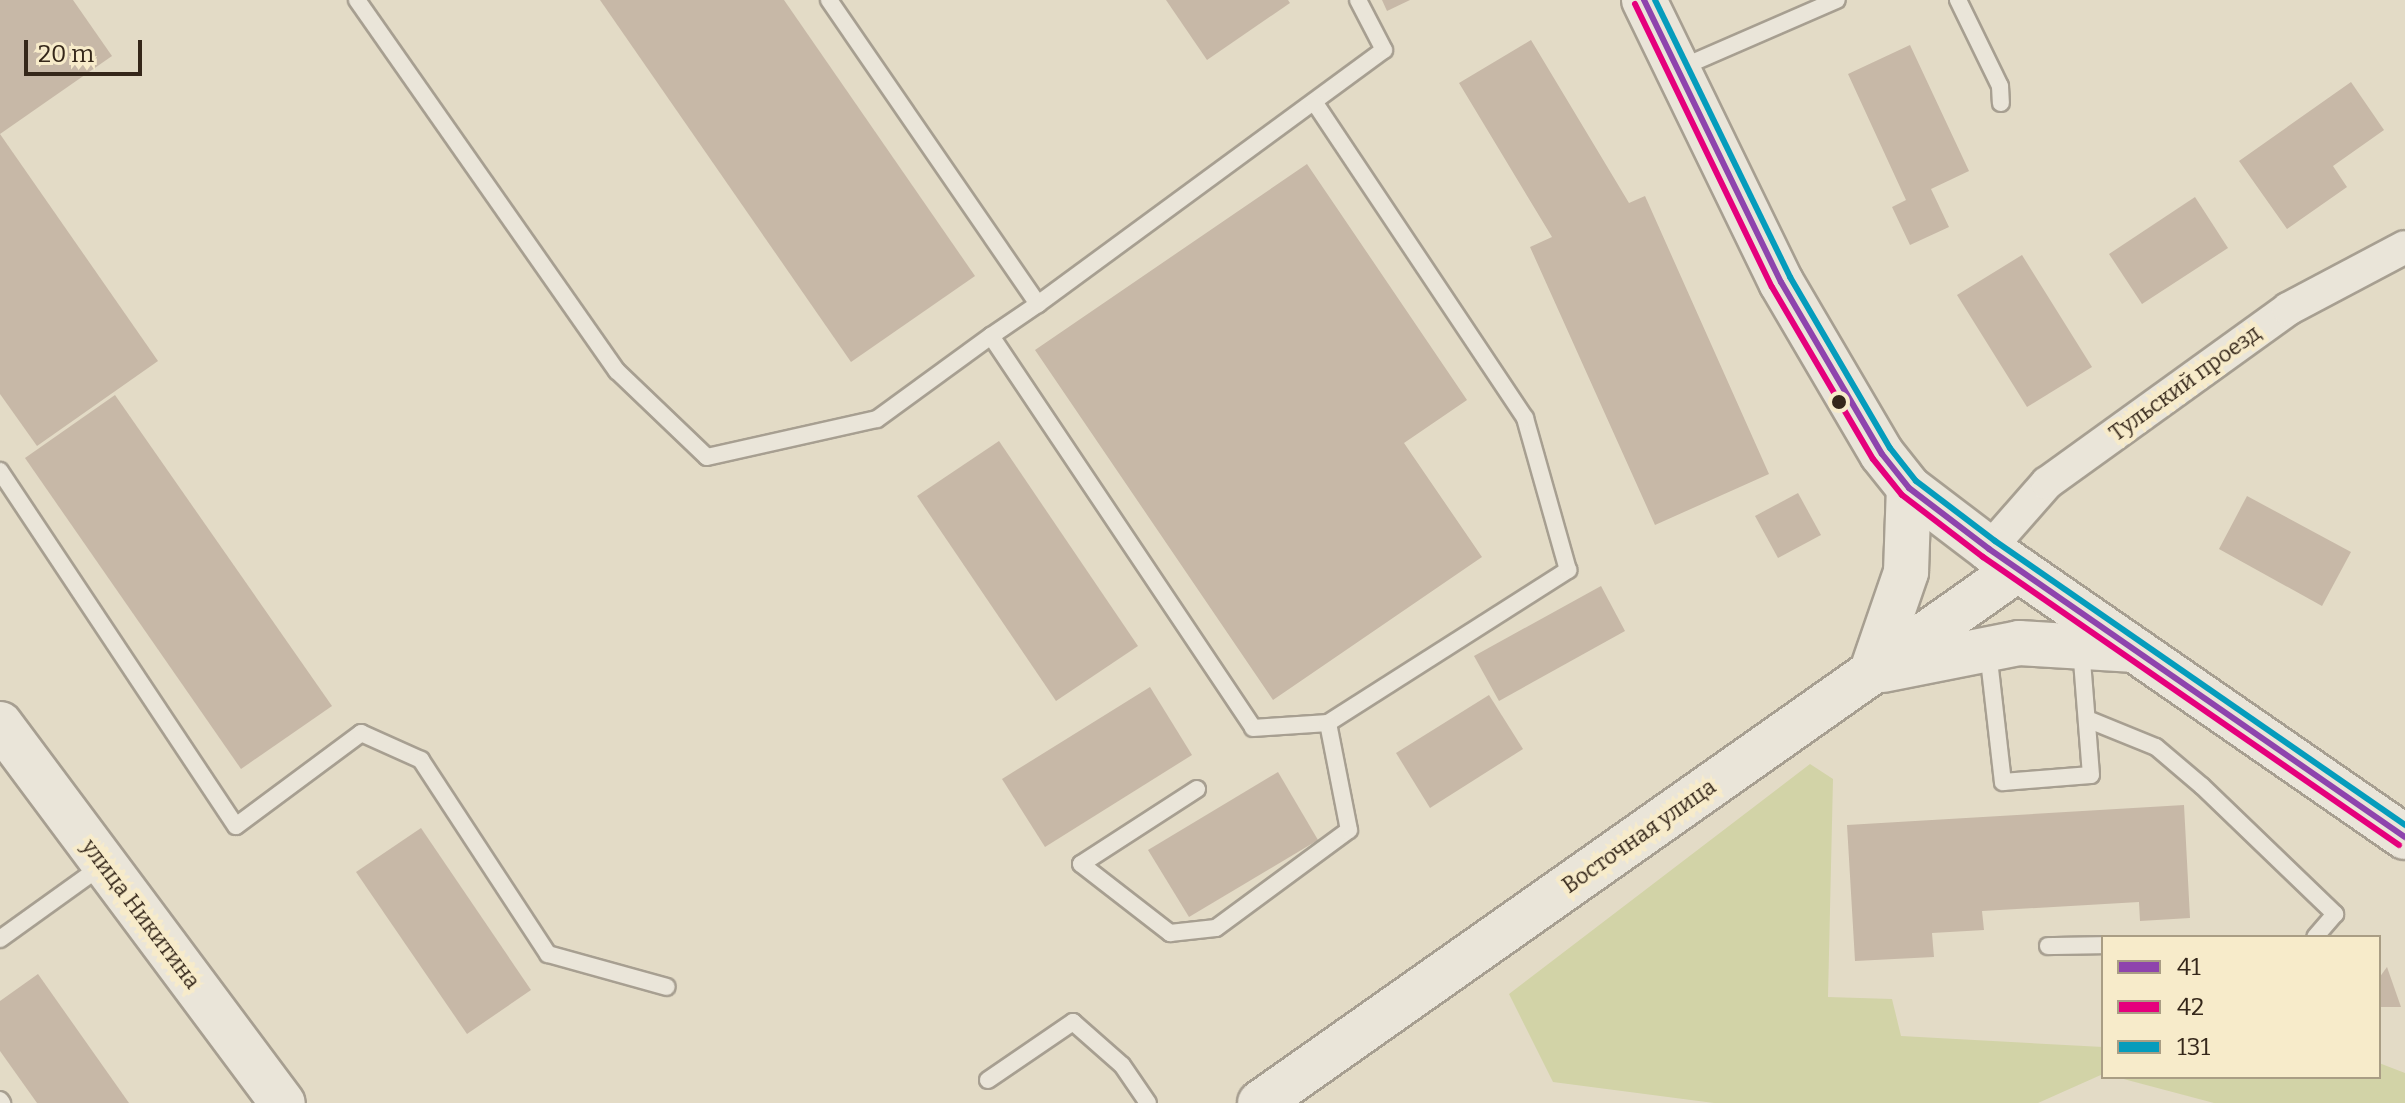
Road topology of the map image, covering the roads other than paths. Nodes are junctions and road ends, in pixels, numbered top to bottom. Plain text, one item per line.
1 (357, 0) edge
2 (829, 0) edge
3 (1358, 0) edge
4 (1644, 0) edge
5 (1837, 0) edge
6 (1958, 0) edge
7 (1676, 69) junction
8 (1314, 102) junction
9 (2001, 103) dead end
10 (2405, 247) edge
11 (1038, 304) junction
12 (991, 336) junction
13 (0, 471) edge
14 (1909, 488) junction
15 (2003, 559) junction
16 (2081, 647) junction
17 (1988, 650) junction
18 (2135, 650) junction
19 (1872, 671) junction
20 (2087, 719) junction
21 (1328, 723) junction
22 (0, 724) edge
23 (1197, 789) dead end
24 (2405, 837) edge
25 (104, 864) junction
26 (2317, 935) edge
27 (0, 939) edge
28 (2101, 945) edge
29 (2048, 946) dead end
30 (667, 987) dead end
31 (988, 1080) dead end
32 (283, 1103) edge
33 (1148, 1103) edge
34 (1260, 1103) edge

1 - 12 lane
2 - 11 lane
3 - 8 lane
4 - 7 street
5 - 7 lane
6 - 9 lane
7 - 14 street
8 - 11 lane
8 - 21 lane
10 - 15 street, Тульский проезд
11 - 12 lane
12 - 21 lane
13 - 30 lane
14 - 15 street
14 - 19 street
15 - 18 street
15 - 19 street, Восточная улица
16 - 17 street
16 - 18 street
16 - 20 lane
17 - 19 street
17 - 20 lane
18 - 24 street
19 - 34 street, Восточная улица
20 - 26 lane
21 - 23 lane
22 - 25 street, улица Никитина
25 - 27 lane
25 - 32 street, улица Никитина
28 - 29 lane
31 - 33 lane

